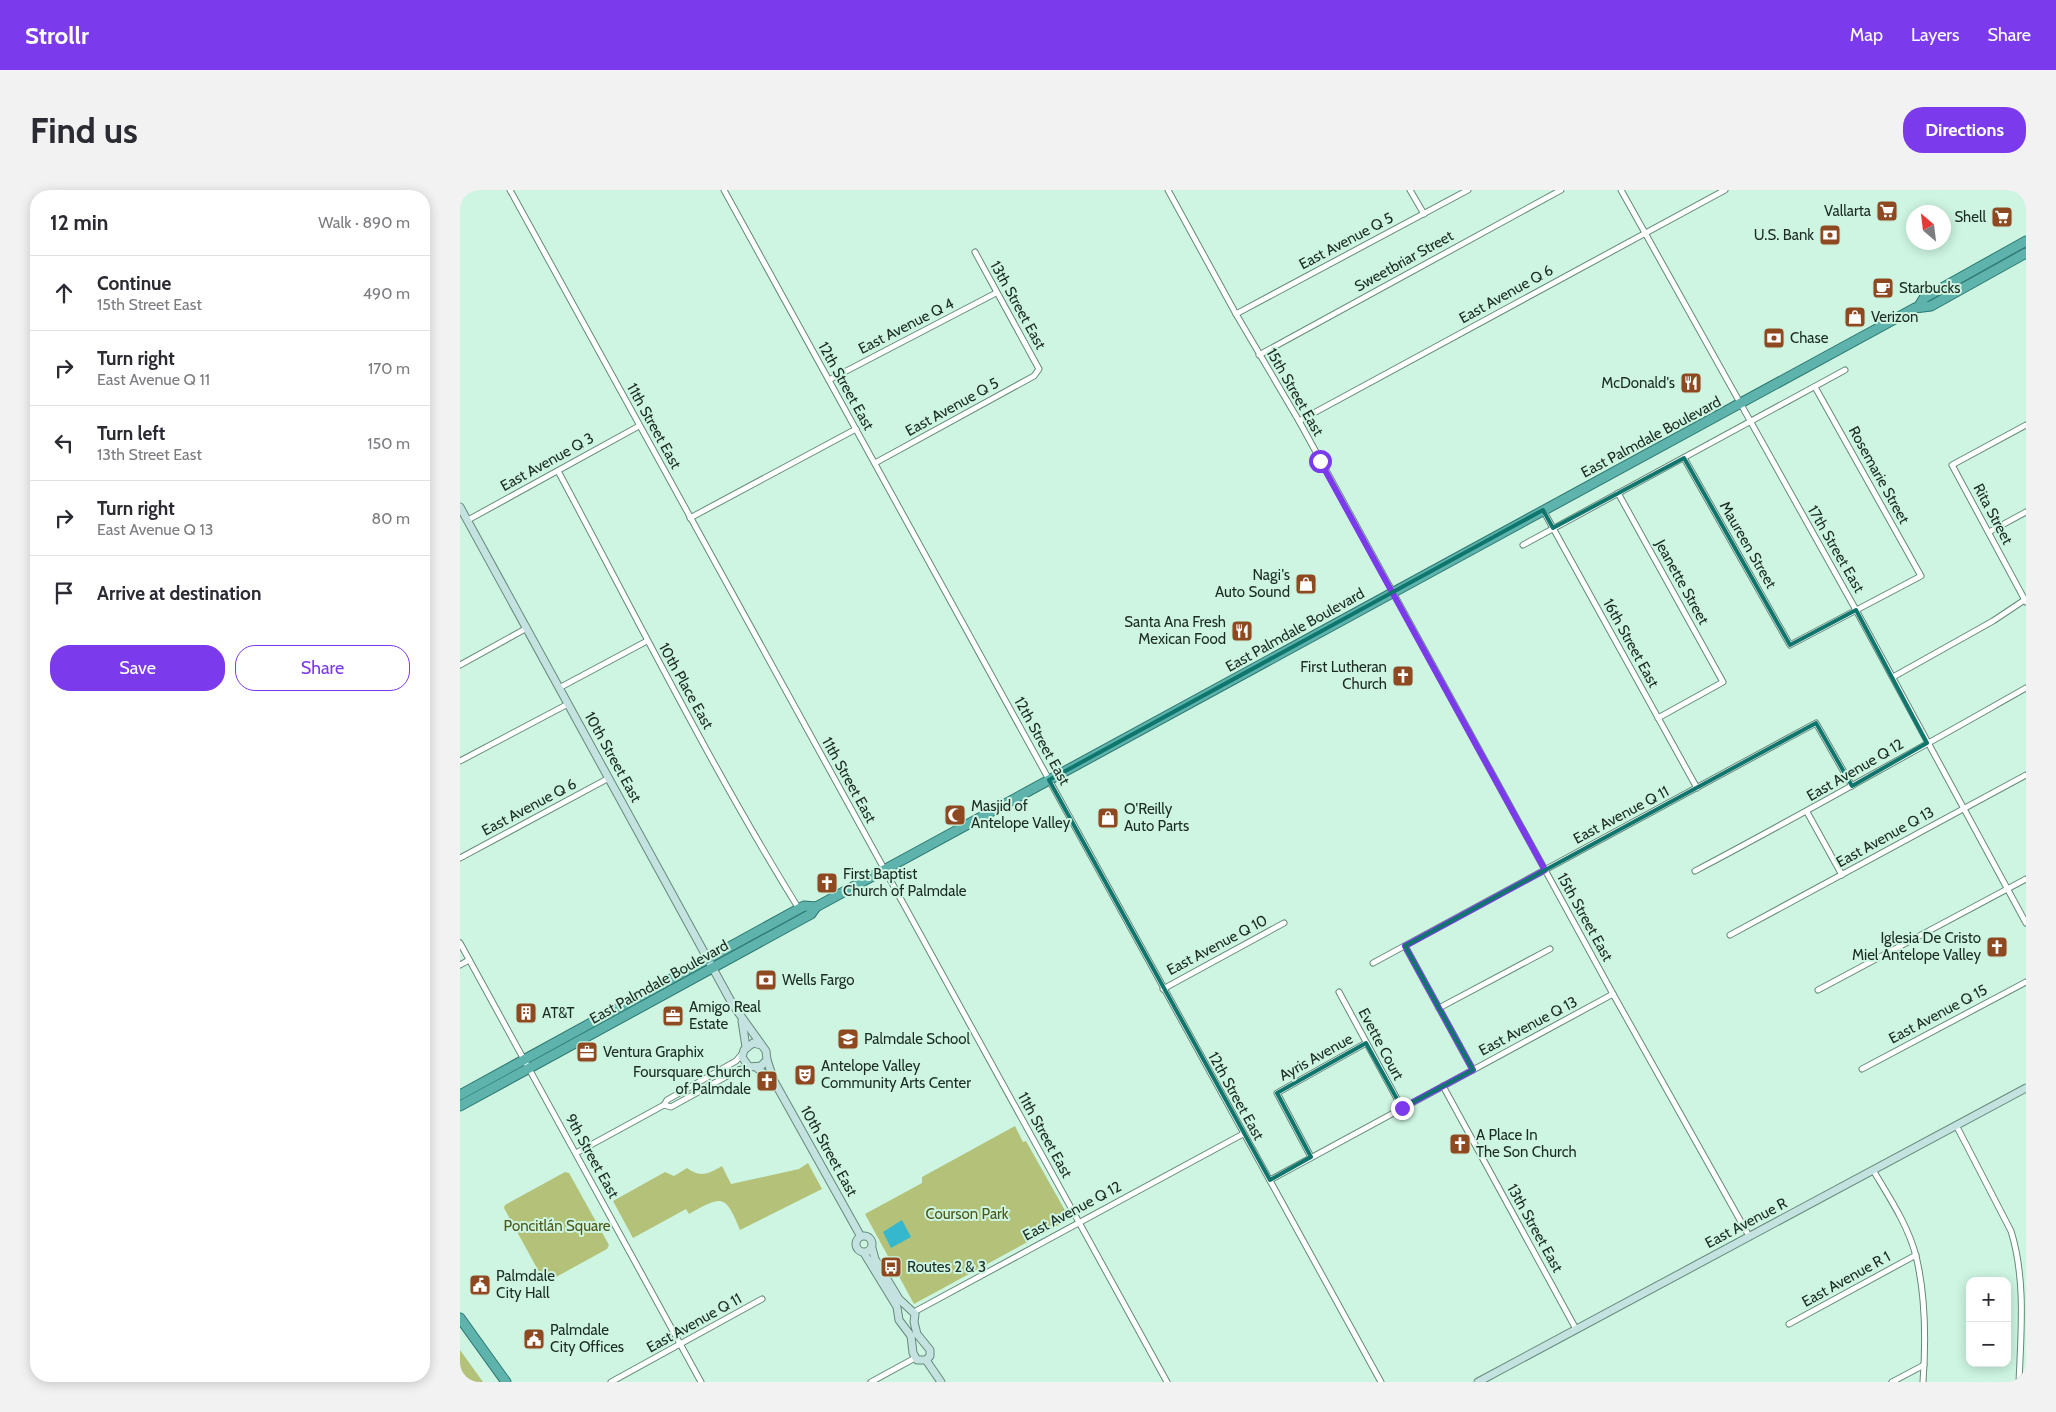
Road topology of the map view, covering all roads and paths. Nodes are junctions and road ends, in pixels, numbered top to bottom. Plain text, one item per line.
1 (510, 190) edge
2 (724, 190) edge
3 (1168, 190) edge
4 (1410, 190) edge
5 (1468, 190) edge
6 (1561, 190) edge
7 (1621, 190) edge
8 (1725, 190) edge
9 (1424, 214) junction
10 (1644, 233) junction
11 (2026, 241) edge
12 (975, 252) dead end
13 (2026, 253) edge
14 (1986, 264) junction
15 (996, 293) junction
16 (1948, 297) junction
17 (1918, 306) junction
18 (1236, 314) junction
19 (1259, 355) junction
20 (1039, 369) joint
21 (1845, 370) dead end
22 (829, 380) junction
23 (1815, 387) junction
24 (1740, 404) junction
25 (1299, 421) junction
26 (1750, 422) junction
27 (2026, 425) edge
28 (639, 426) junction
29 (856, 429) junction
30 (1684, 458) junction
31 (874, 463) junction
32 (558, 472) junction
33 (1618, 493) junction
34 (460, 507) edge
35 (1543, 510) junction
36 (2026, 512) edge
37 (690, 518) junction
38 (468, 520) junction
39 (1553, 528) junction
40 (1989, 532) junction
41 (1523, 545) dead end
42 (1392, 593) junction
43 (2026, 600) edge
44 (1856, 610) junction
45 (527, 628) junction
46 (647, 641) junction
47 (460, 665) edge
48 (1893, 677) junction
49 (559, 688) junction
50 (2026, 688) edge
51 (568, 704) junction
52 (1658, 718) junction
53 (1927, 743) junction
54 (460, 761) edge
55 (2026, 775) edge
56 (609, 778) junction
57 (1049, 780) junction
58 (1852, 786) junction
59 (1697, 788) junction
60 (1963, 809) junction
61 (1807, 812) junction
62 (460, 858) edge
63 (884, 869) junction
64 (1545, 870) junction
65 (1695, 871) dead end
66 (1842, 875) junction
67 (2026, 879) edge
68 (2007, 889) junction
69 (816, 907) junction
70 (799, 909) junction
71 (2026, 923) edge
72 (1284, 924) dead end
73 (1730, 935) dead end
74 (460, 944) edge
75 (1405, 946) junction
76 (1550, 950) dead end
77 (469, 960) junction
78 (709, 960) junction
79 (1374, 963) dead end
80 (460, 965) edge
81 (714, 968) junction
82 (2026, 982) edge
83 (1163, 989) junction
84 (1818, 990) dead end
85 (1339, 992) dead end
86 (1613, 994) junction
87 (1439, 1008) junction
88 (742, 1021) junction
89 (1366, 1043) junction
90 (761, 1045) junction
91 (744, 1050) junction
92 (524, 1059) junction
93 (767, 1060) junction
94 (529, 1068) junction
95 (754, 1068) junction
96 (1862, 1069) dead end
97 (1473, 1070) junction
98 (774, 1081) junction
99 (1443, 1086) junction
100 (2026, 1088) edge
101 (460, 1095) edge
102 (664, 1105) junction
103 (460, 1106) edge
104 (1402, 1108) junction
105 (1956, 1125) junction
106 (1243, 1134) junction
107 (576, 1153) junction
108 (1312, 1157) junction
109 (1873, 1170) junction
110 (1270, 1180) junction
111 (1079, 1222) junction
112 (860, 1235) junction
113 (1749, 1236) junction
114 (872, 1248) junction
115 (864, 1253) junction
116 (1916, 1255) junction
117 (762, 1300) dead end
118 (910, 1310) junction
119 (899, 1314) junction
120 (2024, 1317) edge
121 (460, 1318) edge
122 (914, 1322) junction
123 (903, 1324) junction
124 (1789, 1324) dead end
125 (1576, 1329) junction
126 (681, 1344) junction
127 (924, 1344) junction
128 (914, 1348) junction
129 (915, 1358) junction
130 (926, 1360) junction
131 (1924, 1365) junction
132 (506, 1382) edge
133 (611, 1382) edge
134 (701, 1382) edge
135 (871, 1382) edge
136 (941, 1382) edge
137 (1167, 1382) edge
138 (1381, 1382) edge
139 (1478, 1382) edge
140 (1892, 1382) edge
141 (1923, 1382) edge
142 (2019, 1382) edge

1 - 28 street, 11th Street East
2 - 22 street, 12th Street East
3 - 18 street, 15th Street East
4 - 9 street
5 - 9 street, East Avenue Q 5
6 - 19 street, Sweetbriar Street
7 - 10 street, 17th Street East
8 - 10 street, East Avenue Q 6
9 - 18 street, East Avenue Q 5
10 - 24 street, 17th Street East
10 - 25 street, East Avenue Q 6
11 - 14 highway, East Palmdale Boulevard
12 - 15 street, 13th Street East
13 - 16 highway, East Palmdale Boulevard
14 - 16 highway
14 - 17 highway, East Palmdale Boulevard
15 - 20 street, 13th Street East
15 - 22 street, East Avenue Q 4
16 - 17 highway, East Palmdale Boulevard
17 - 24 highway, East Palmdale Boulevard
18 - 19 street, 15th Street East
19 - 25 street, 15th Street East
20 - 31 street, East Avenue Q 5
21 - 23 street
22 - 29 street, 12th Street East
23 - 26 street
23 - 44 street, Rosemarie Street
24 - 26 street, 17th Street East
24 - 35 highway, East Palmdale Boulevard
25 - 42 street, 15th Street East
26 - 30 street
26 - 44 street, 17th Street East
27 - 40 street, Rita Street
28 - 32 street, East Avenue Q 3
28 - 37 street, 11th Street East
29 - 31 street, 12th Street East
29 - 37 street
30 - 33 street
30 - 44 street, Maureen Street
31 - 57 street, 12th Street East
32 - 38 street, East Avenue Q 3
32 - 46 street, 10th Place East
33 - 39 street
33 - 52 street, Jeanette Street
34 - 38 main road, 10th Street East
35 - 39 street, 16th Street East
35 - 42 highway, East Palmdale Boulevard
36 - 40 street
37 - 63 street, 11th Street East
38 - 45 main road, 10th Street East
39 - 41 street
39 - 52 street, 16th Street East
40 - 43 street, Rita Street
42 - 57 highway, East Palmdale Boulevard
42 - 64 street, 15th Street East
43 - 48 street
44 - 48 street, 17th Street East
45 - 47 street
45 - 49 main road, 10th Street East
46 - 49 street
46 - 70 street, 10th Place East
48 - 53 street, 17th Street East
49 - 51 main road, 10th Street East
50 - 53 street, East Avenue Q 12
51 - 54 street
51 - 56 main road, 10th Street East
52 - 59 street, 16th Street East
53 - 58 street, East Avenue Q 12
53 - 60 street, 17th Street East
55 - 60 street, East Avenue Q 13
56 - 62 street, East Avenue Q 6
56 - 78 main road, 10th Street East
57 - 63 highway, East Palmdale Boulevard
57 - 83 street, 12th Street East
58 - 59 street, East Avenue Q 11
58 - 61 street, East Avenue Q 12
59 - 64 street, East Avenue Q 11
60 - 66 street, East Avenue Q 13
60 - 68 street, 17th Street East
61 - 65 street, East Avenue Q 12
61 - 66 street
63 - 69 highway, East Palmdale Boulevard
63 - 111 street, 11th Street East
64 - 75 street, East Avenue Q 11
64 - 86 street, 15th Street East
66 - 73 street, East Avenue Q 13
67 - 68 street
68 - 71 street, 17th Street East
68 - 84 street
69 - 70 highway, East Palmdale Boulevard
69 - 81 highway, East Palmdale Boulevard
70 - 78 highway, East Palmdale Boulevard
72 - 83 street, East Avenue Q 10
74 - 77 street, 9th Street East
75 - 79 street, East Avenue Q 11
75 - 87 street
76 - 87 street
77 - 80 street
77 - 92 street, 9th Street East
78 - 81 main road, 10th Street East
78 - 92 highway, East Palmdale Boulevard
81 - 88 main road, 10th Street East
81 - 94 highway, East Palmdale Boulevard
82 - 96 street, East Avenue Q 15
83 - 106 street, 12th Street East
85 - 89 street, Evette Court
86 - 97 street, East Avenue Q 13
86 - 113 street, 15th Street East
87 - 97 street
88 - 90 main road, 10th Street East
88 - 91 main road, 10th Street East
89 - 104 street, Evette Court
89 - 108 street, Ayris Avenue
90 - 91 main road
90 - 93 main road
91 - 95 main road
91 - 102 street
92 - 94 street, 9th Street East
92 - 101 highway, East Palmdale Boulevard
93 - 95 main road
93 - 98 main road, 10th Street East
94 - 103 highway, East Palmdale Boulevard
94 - 107 street, 9th Street East
95 - 98 main road, 10th Street East
95 - 102 street
97 - 99 street, East Avenue Q 13
98 - 112 main road, 10th Street East
99 - 104 street, East Avenue Q 13
99 - 125 street, 13th Street East
100 - 105 main road, East Avenue R
102 - 107 street
104 - 108 street, East Avenue Q 13
105 - 109 main road, East Avenue R
105 - 120 street
106 - 110 street, 12th Street East
106 - 111 street, East Avenue Q 12
107 - 126 street, 9th Street East
108 - 110 street, East Avenue Q 13
109 - 113 main road, East Avenue R
109 - 116 street
110 - 138 street, 12th Street East
111 - 118 street, East Avenue Q 12
111 - 137 street, 11th Street East
112 - 114 main road
112 - 115 main road
113 - 125 main road, East Avenue R
114 - 115 main road
114 - 118 main road
115 - 119 main road
116 - 124 street, East Avenue R 1
116 - 131 street
117 - 126 street, East Avenue Q 11
118 - 119 main road
118 - 122 main road
119 - 123 main road
120 - 142 street
121 - 132 highway
122 - 123 main road
122 - 127 main road
123 - 128 main road
125 - 139 main road, East Avenue R
126 - 133 street, East Avenue Q 11
126 - 134 street, 9th Street East
127 - 128 main road
127 - 130 main road
128 - 129 main road
129 - 130 main road
129 - 135 street
130 - 136 main road
131 - 140 street
131 - 141 street

